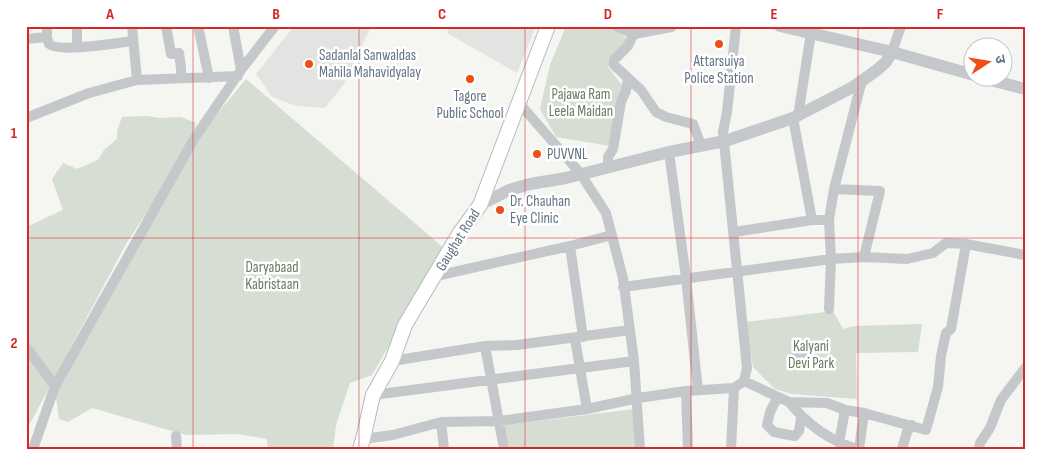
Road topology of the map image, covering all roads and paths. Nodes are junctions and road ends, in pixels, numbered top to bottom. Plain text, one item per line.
1 (77, 26) edge
2 (132, 26) edge
3 (166, 26) edge
4 (198, 26) edge
5 (233, 26) edge
6 (275, 26) edge
7 (548, 26) edge
8 (618, 26) edge
9 (671, 26) edge
10 (736, 26) edge
11 (780, 26) edge
12 (901, 26) edge
13 (47, 32) edge
14 (634, 33) junction
15 (811, 33) junction
16 (26, 39) edge
17 (133, 41) junction
18 (77, 48) junction
19 (892, 52) junction
20 (964, 72) edge
21 (240, 73) junction
22 (181, 77) junction
23 (209, 78) junction
24 (628, 78) junction
25 (137, 80) junction
26 (862, 80) junction
27 (519, 103) junction
28 (796, 117) junction
29 (26, 118) edge
30 (725, 141) junction
31 (701, 145) junction
32 (669, 152) junction
33 (608, 167) junction
34 (580, 173) junction
35 (834, 189) junction
36 (480, 205) junction
37 (812, 220) junction
38 (829, 220) junction
39 (734, 232) junction
40 (612, 235) junction
41 (966, 244) junction
42 (570, 246) junction
43 (1025, 255) edge
44 (864, 257) junction
45 (831, 259) junction
46 (738, 271) junction
47 (436, 276) junction
48 (686, 278) junction
49 (623, 288) junction
50 (829, 309) dead end
51 (630, 330) junction
52 (579, 338) junction
53 (485, 346) junction
54 (26, 347) edge
55 (634, 361) junction
56 (392, 362) junction
57 (580, 368) junction
58 (1025, 368) edge
59 (492, 380) junction
60 (744, 381) junction
61 (55, 386) junction
62 (734, 388) junction
63 (698, 390) junction
64 (686, 391) junction
65 (373, 395) junction
66 (638, 398) junction
67 (777, 398) junction
68 (789, 402) junction
69 (587, 409) junction
70 (845, 410) junction
71 (864, 413) junction
72 (801, 418) junction
73 (499, 421) junction
74 (441, 422) junction
75 (912, 425) junction
76 (176, 436) dead end
77 (361, 444) edge
78 (839, 444) junction
79 (33, 449) edge
80 (177, 449) edge
81 (444, 449) edge
82 (504, 449) edge
83 (640, 449) edge
84 (688, 449) edge
85 (731, 449) edge
86 (858, 449) edge
87 (902, 449) edge
88 (979, 449) edge

1 - 18 street
2 - 17 street
3 - 22 street
4 - 23 street
5 - 21 street
6 - 21 street
7 - 27 main road, Gaughat Road
8 - 14 street
9 - 14 street
10 - 30 street
11 - 15 street
12 - 19 street
13 - 16 street
13 - 18 street
14 - 24 street
15 - 19 street
15 - 28 street
17 - 18 street
17 - 25 street
19 - 20 street
19 - 26 street
21 - 23 street
21 - 61 street
22 - 23 street
22 - 25 street
24 - 31 street
24 - 33 street
25 - 29 street
26 - 28 street
26 - 35 street
27 - 34 street
27 - 36 main road, Gaughat Road
28 - 30 street
28 - 37 street
30 - 31 street
30 - 39 street
31 - 32 street
32 - 33 street
32 - 48 street
33 - 34 street
34 - 36 street
34 - 40 street
35 - 38 street
35 - 44 street
36 - 47 main road, Gaughat Road
37 - 38 street
37 - 39 street
38 - 45 street
39 - 46 street
40 - 42 street
40 - 49 street
41 - 43 street
41 - 44 street
41 - 75 street
42 - 47 street
42 - 52 street
44 - 45 street
45 - 46 street
45 - 50 street
46 - 48 street
46 - 60 street
47 - 56 main road, Gaughat Road
48 - 49 street
48 - 63 street
49 - 51 street
51 - 52 street
51 - 55 street
52 - 53 street
52 - 57 street
53 - 56 street
53 - 59 street
54 - 61 street
55 - 57 street
55 - 66 street
56 - 65 main road, Gaughat Road
57 - 59 street
57 - 69 street
58 - 88 street
59 - 65 street
59 - 73 street
60 - 62 street
60 - 67 street
61 - 79 street
62 - 63 street
62 - 85 street
63 - 64 street
64 - 66 street
64 - 84 street
65 - 77 main road, Gaughat Road
66 - 69 street
66 - 83 street
67 - 68 street
67 - 72 street
68 - 70 street
68 - 72 street
69 - 73 street
70 - 71 street
70 - 78 street
71 - 75 street
71 - 86 street
72 - 78 street
73 - 74 street
73 - 82 street
74 - 77 street
74 - 81 street
75 - 87 street
76 - 80 street
78 - 86 street

